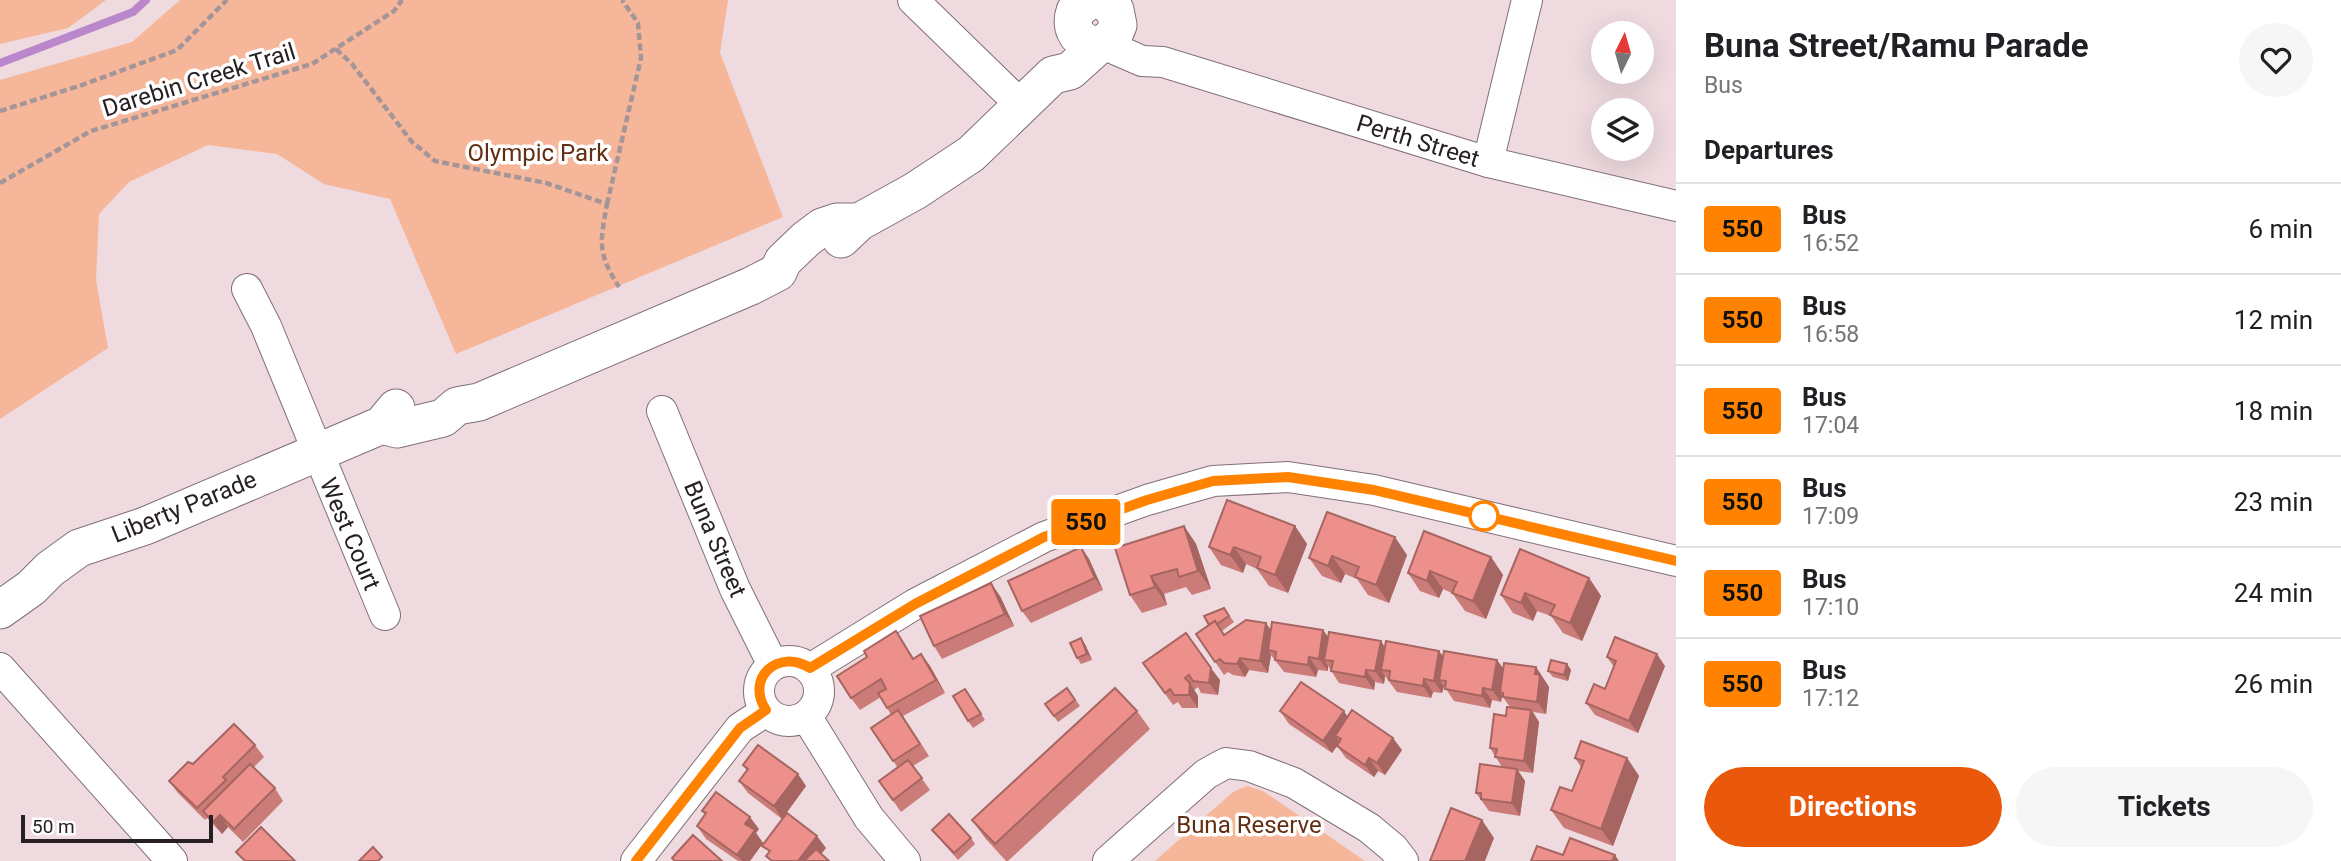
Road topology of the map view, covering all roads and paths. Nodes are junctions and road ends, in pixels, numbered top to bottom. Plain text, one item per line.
1 (227, 0) edge
2 (402, 0) edge
3 (622, 0) edge
4 (913, 0) edge
5 (1527, 0) edge
6 (1102, 17) edge
7 (336, 49) junction
8 (1023, 107) junction
9 (0, 111) edge
10 (1488, 162) junction
11 (0, 183) edge
12 (607, 204) junction
13 (1676, 206) edge
14 (619, 287) dead end
15 (247, 289) dead end
16 (662, 411) dead end
17 (316, 453) junction
18 (1676, 561) edge
19 (0, 610) edge
20 (384, 615) dead end
21 (773, 665) junction
22 (0, 668) edge
23 (810, 668) junction
24 (766, 710) junction
25 (806, 716) junction
26 (172, 861) edge
27 (636, 861) edge
28 (905, 861) edge
29 (1108, 861) edge
30 (1404, 861) edge

1 - 9 path
2 - 7 path, Darebin Creek Trail
3 - 12 path
4 - 8 street
5 - 10 street
6 - 8 street, Liberty Parade
6 - 10 street, Perth Street
7 - 11 path, Darebin Creek Trail
7 - 12 path
8 - 17 street, Liberty Parade
10 - 13 street, Perth Street
12 - 14 path
15 - 17 street, West Court
16 - 21 street, Buna Street
17 - 19 street, Liberty Parade
17 - 20 street, West Court
18 - 23 street
21 - 23 street
21 - 24 street
22 - 26 street
23 - 25 street
24 - 25 street
24 - 27 street
25 - 28 street
29 - 30 street

